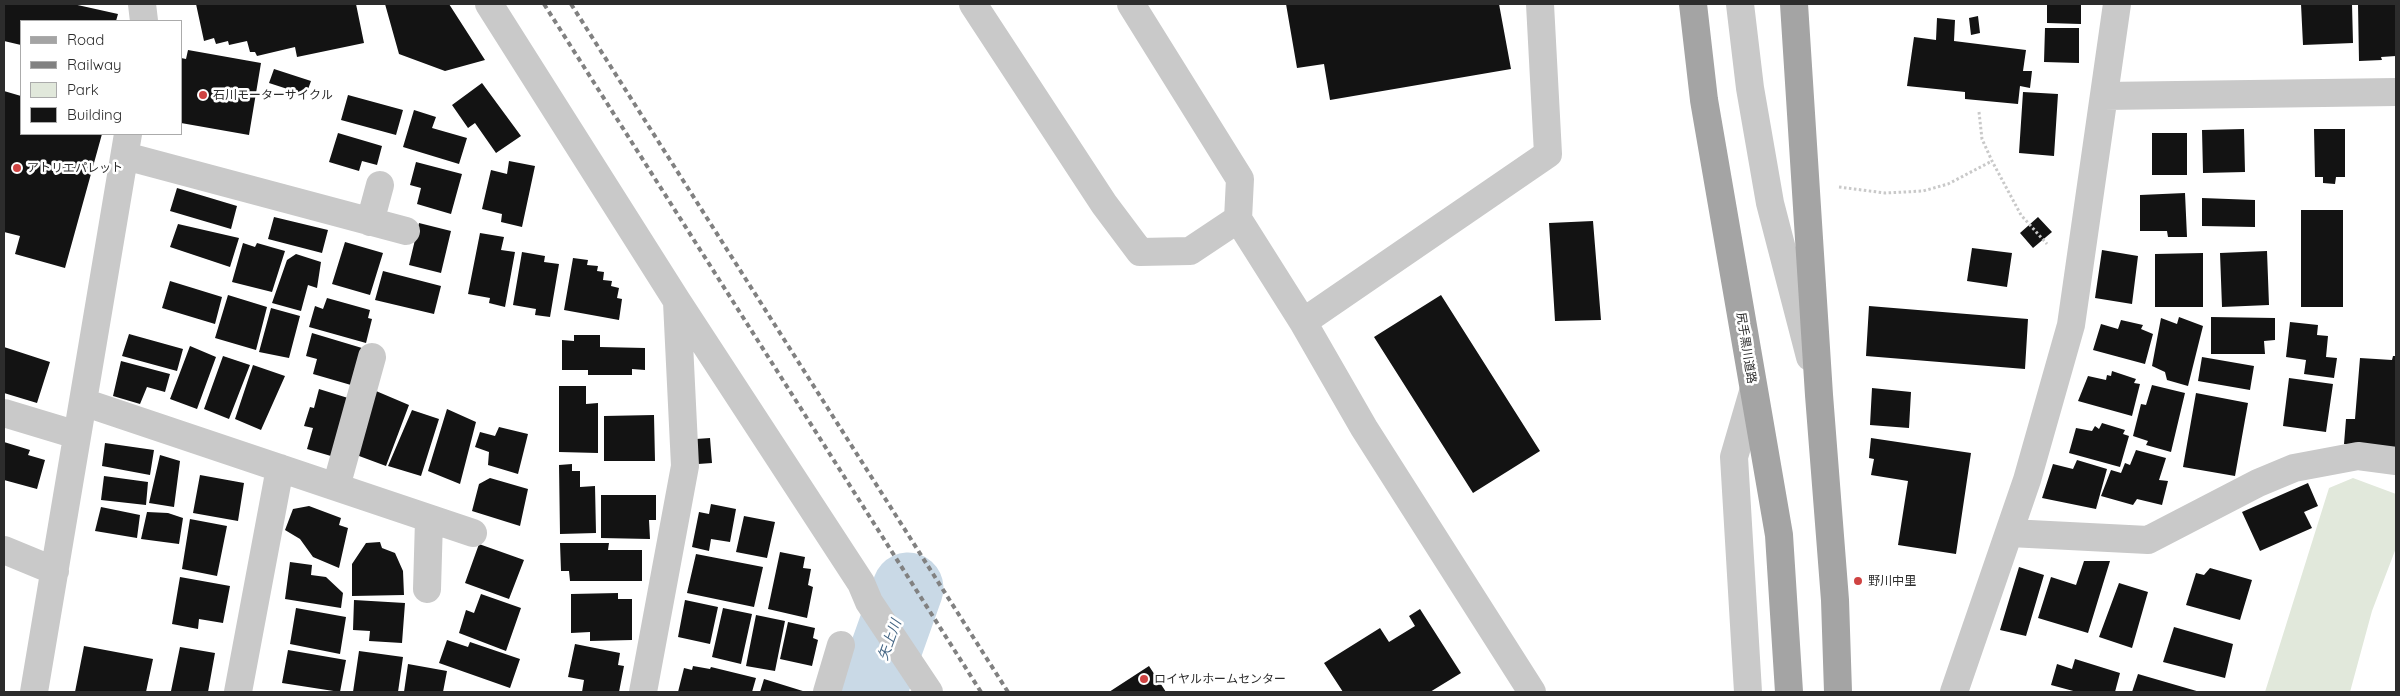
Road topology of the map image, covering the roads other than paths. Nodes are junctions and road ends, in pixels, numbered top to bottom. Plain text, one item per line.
1 (142, 4) edge
2 (489, 4) edge
3 (973, 4) edge
4 (1131, 4) edge
5 (1540, 4) edge
6 (1693, 4) edge
7 (1740, 4) edge
8 (1794, 4) edge
9 (2117, 4) edge
10 (144, 20) edge
11 (2396, 92) edge
12 (2104, 96) junction
13 (126, 145) edge
14 (380, 185) dead end
15 (1238, 219) junction
16 (370, 222) junction
17 (406, 231) dead end
18 (677, 301) junction
19 (1303, 322) junction
20 (372, 357) dead end
21 (1753, 392) junction
22 (1819, 395) junction
23 (83, 402) junction
24 (4, 413) edge
25 (77, 435) junction
26 (2396, 461) edge
27 (280, 468) junction
28 (336, 488) junction
29 (429, 520) junction
30 (473, 533) dead end
31 (2010, 533) junction
32 (4, 550) edge
33 (54, 571) junction
34 (427, 589) dead end
35 (841, 644) dead end
36 (34, 692) edge
37 (238, 692) edge
38 (643, 692) edge
39 (827, 692) edge
40 (929, 692) edge
41 (1532, 692) edge
42 (1748, 692) edge
43 (1789, 692) edge
44 (1838, 692) edge
45 (1954, 692) edge

1 - 10 street
2 - 18 street
3 - 15 street
4 - 15 street
5 - 19 street
6 - 21 main road, 尻手黒川道路
7 - 22 street
8 - 22 main road
9 - 12 street
11 - 12 street
12 - 31 street
13 - 16 street
13 - 23 street
14 - 16 street
15 - 19 street
16 - 17 street
18 - 38 street
18 - 40 street
19 - 41 street
20 - 28 street
21 - 42 street
21 - 43 main road, 尻手黒川道路
22 - 44 main road
23 - 25 street
23 - 27 street
24 - 25 street
25 - 33 street
26 - 31 street
27 - 28 street
27 - 37 street
28 - 29 street
29 - 30 street
29 - 34 street
31 - 45 street
32 - 33 street
33 - 36 street
35 - 39 street

